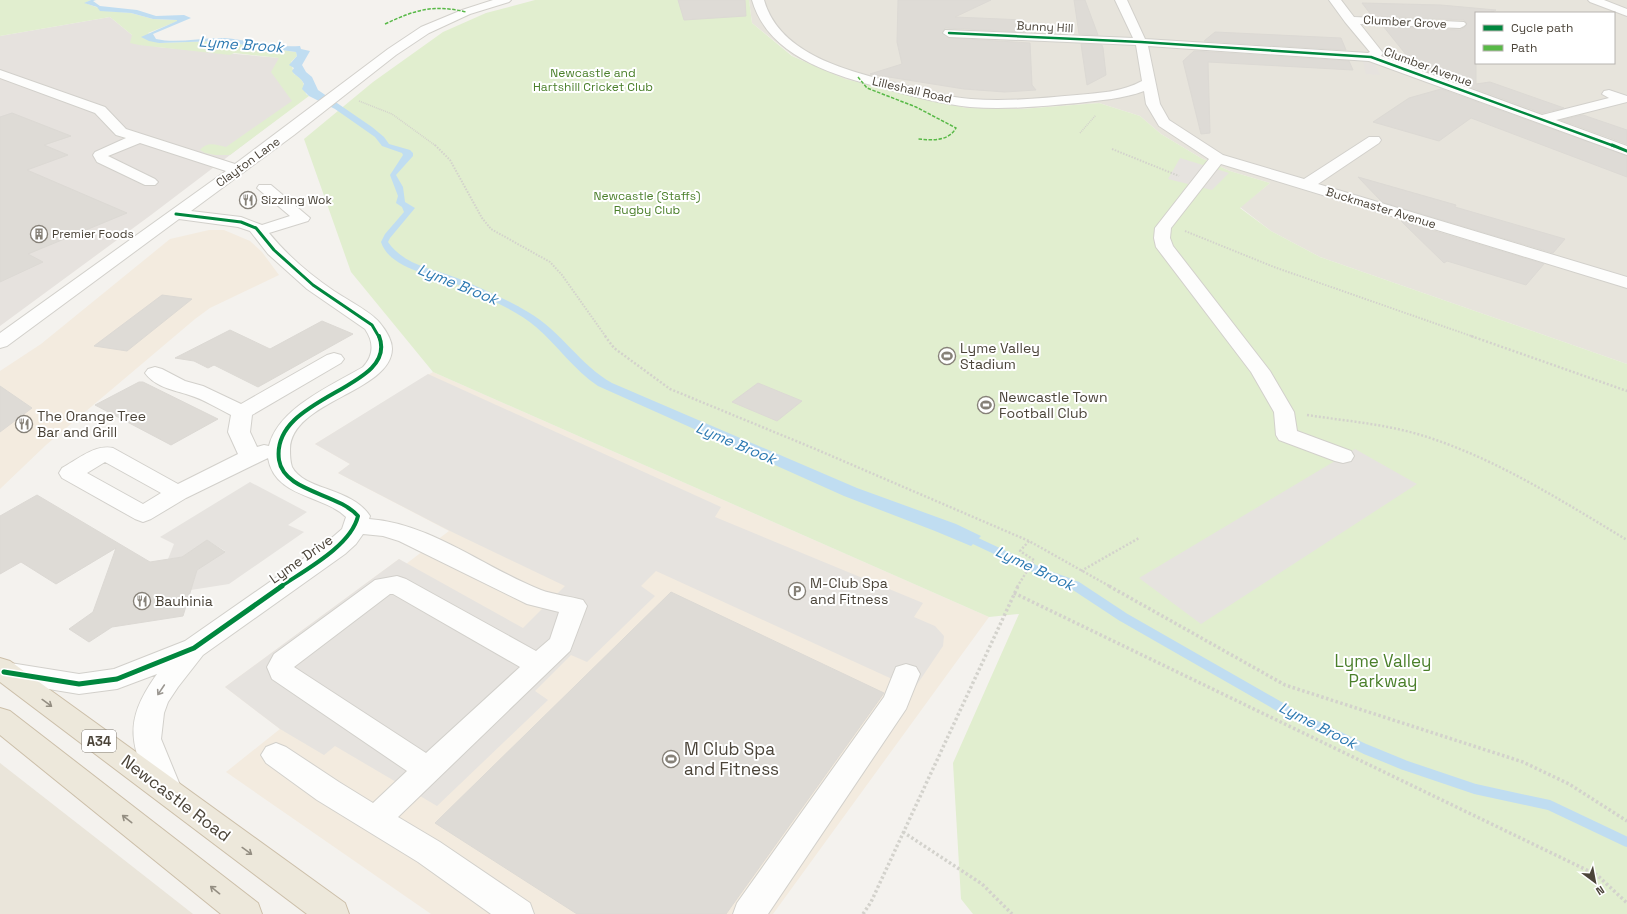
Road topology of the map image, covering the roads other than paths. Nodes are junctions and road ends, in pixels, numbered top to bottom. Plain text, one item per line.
1 (504, 0) edge
2 (758, 0) edge
3 (1121, 0) edge
4 (1335, 0) edge
5 (1594, 0) edge
6 (1627, 13) edge
7 (1349, 20) junction
8 (1460, 24) dead end
9 (949, 33) dead end
10 (1141, 42) junction
11 (1371, 57) junction
12 (0, 74) edge
13 (1149, 83) junction
14 (1122, 93) junction
15 (1609, 94) dead end
16 (1154, 104) junction
17 (1543, 119) junction
18 (139, 138) junction
19 (1374, 140) dead end
20 (1627, 151) edge
21 (1218, 158) junction
22 (238, 170) junction
23 (150, 182) dead end
24 (1306, 185) junction
25 (265, 188) dead end
26 (176, 214) junction
27 (258, 231) junction
28 (1627, 284) edge
29 (0, 342) edge
30 (334, 360) dead end
31 (155, 373) dead end
32 (242, 412) junction
33 (278, 448) junction
34 (250, 456) junction
35 (1343, 456) dead end
36 (178, 493) dead end
37 (356, 526) junction
38 (194, 648) junction
39 (539, 664) junction
40 (2, 670) edge
41 (906, 674) dead end
42 (0, 719) edge
43 (276, 755) dead end
44 (428, 770) junction
45 (168, 790) junction
46 (375, 820) junction
47 (246, 914) edge
48 (333, 914) edge
49 (518, 914) edge
50 (749, 914) edge

1 - 22 street, Clayton Lane
2 - 14 street, Lilleshall Road
3 - 10 street, Buckmaster Avenue
4 - 7 street
5 - 6 street
7 - 8 street, Clumber Grove
7 - 11 street
9 - 10 street, Bunny Hill
10 - 11 street, Clumber Avenue
10 - 13 street, Buckmaster Avenue
11 - 17 street, Clumber Avenue
12 - 18 street
13 - 14 street, Lilleshall Road
13 - 16 street, Buckmaster Avenue
14 - 16 street, Lilleshall Road
15 - 17 street
16 - 21 street, Buckmaster Avenue
17 - 20 street, Clumber Avenue
18 - 22 street
18 - 23 street
19 - 24 street
21 - 24 street, Buckmaster Avenue
21 - 35 street
22 - 26 street, Clayton Lane
24 - 28 street, Buckmaster Avenue
25 - 27 street
26 - 27 street
26 - 29 street, Clayton Lane
27 - 33 street
30 - 32 street
31 - 32 street
32 - 34 street
33 - 34 street
33 - 37 street
34 - 36 street
37 - 38 street, Lyme Drive
37 - 39 street
38 - 40 street, Lyme Drive
38 -> 45 street, Lyme Drive
39 - 44 street
39 - 44 street
40 -> 45 highway, Newcastle Road / A34
41 - 50 street
47 -> 42 highway
43 - 46 street
44 - 46 street
45 -> 48 highway, Newcastle Road / A34
46 - 49 street

